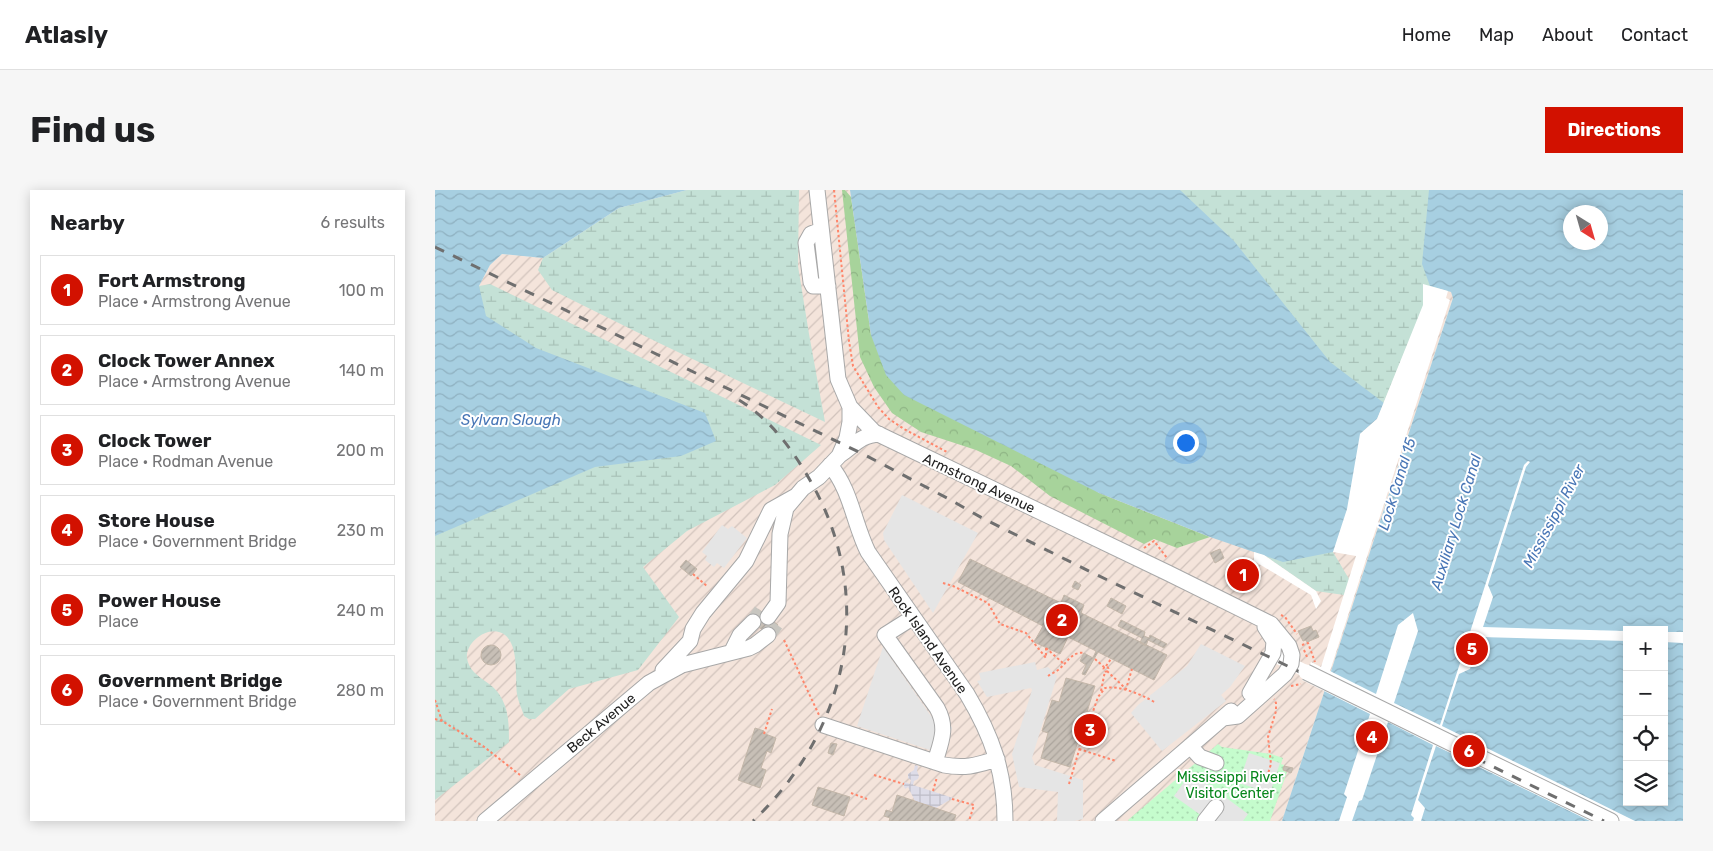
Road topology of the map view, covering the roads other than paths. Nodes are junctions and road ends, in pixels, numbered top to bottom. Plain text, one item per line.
1 (817, 190) edge
2 (850, 407) junction
3 (879, 434) junction
4 (835, 460) junction
5 (796, 496) junction
6 (1254, 615) junction
7 (912, 618) junction
8 (1291, 664) junction
9 (649, 683) junction
10 (1250, 694) junction
11 (1223, 718) junction
12 (823, 725) road end
13 (1190, 746) junction
14 (997, 758) junction
15 (935, 762) junction
16 (1216, 763) dead end
17 (1216, 807) dead end
18 (485, 821) edge
19 (1005, 821) edge
20 (1103, 821) edge
21 (1205, 821) edge
22 (1611, 821) edge

1 - 2 street, Armstrong Avenue
2 - 3 street, Armstrong Avenue
2 - 4 street
3 - 4 street
3 - 6 street, Armstrong Avenue
4 - 5 street
4 - 7 street, Rock Island Avenue
5 - 9 street
5 - 9 street, Beck Avenue
6 - 8 street, Armstrong Avenue
6 - 10 street
7 - 14 street, Rock Island Avenue
7 - 15 street
8 - 10 street
8 - 11 street
8 - 22 street, bridge
9 - 18 street, Beck Avenue
10 - 11 street
11 - 13 street
12 - 15 street
13 - 16 street
13 - 20 street
14 - 15 street
14 - 19 street, Rock Island Avenue
17 - 21 street

